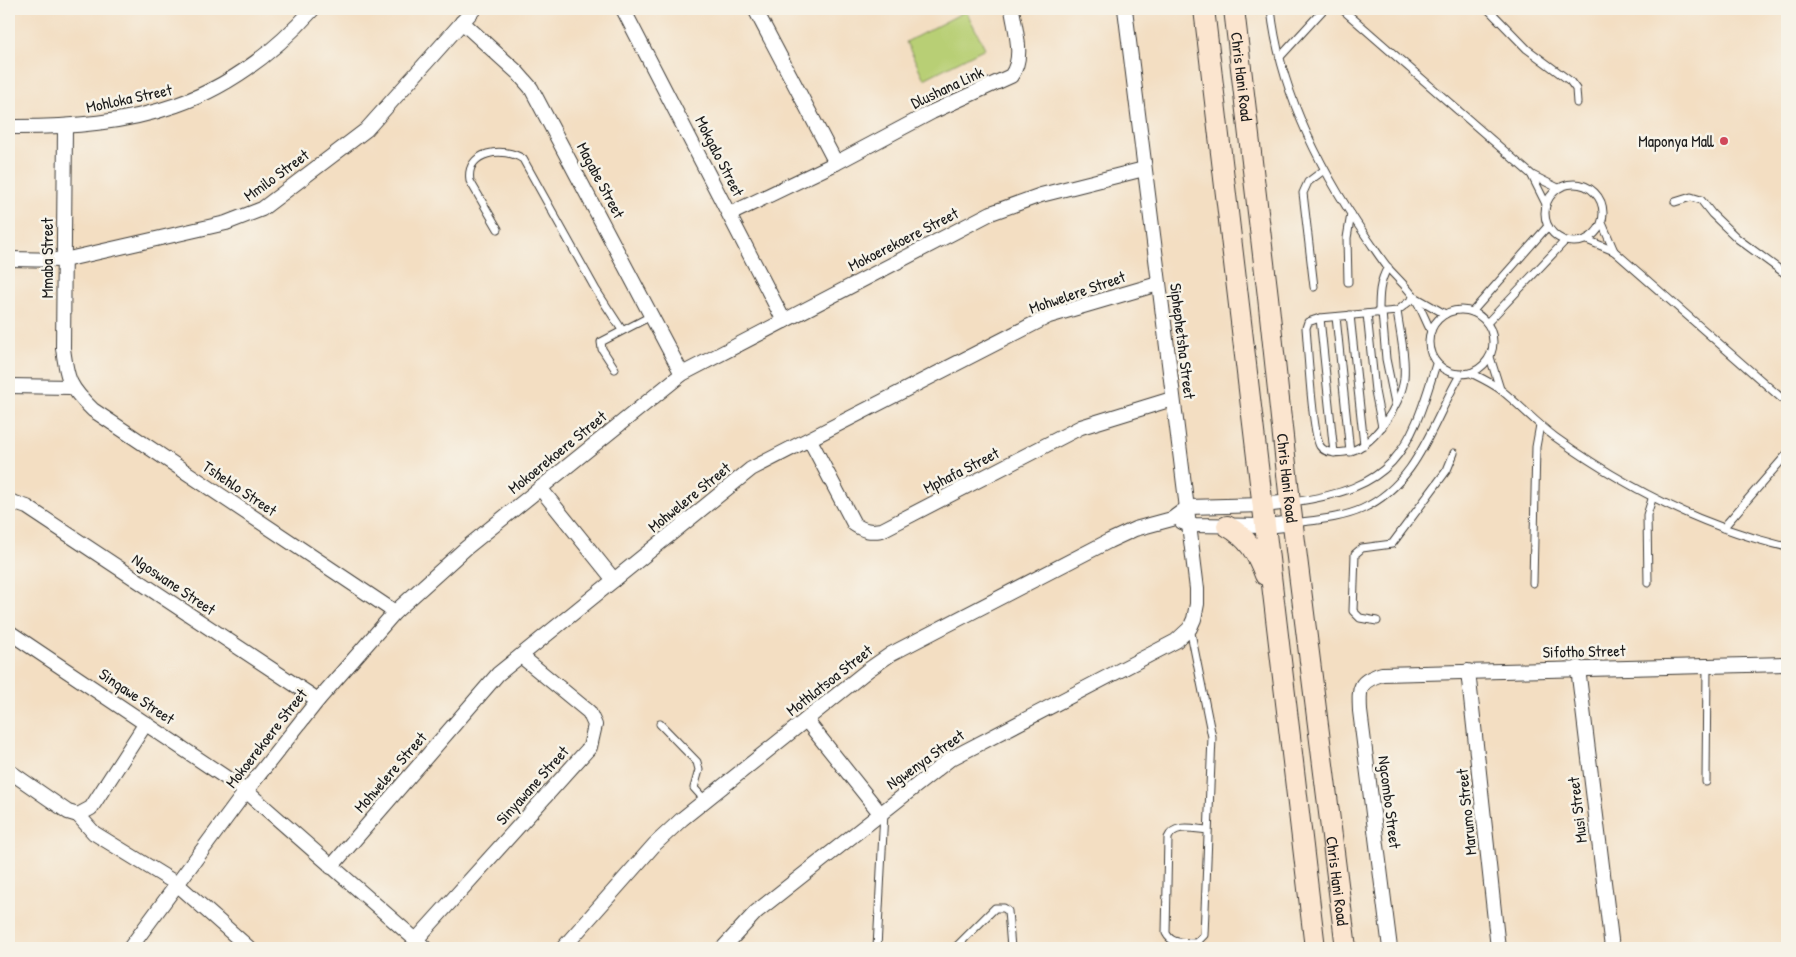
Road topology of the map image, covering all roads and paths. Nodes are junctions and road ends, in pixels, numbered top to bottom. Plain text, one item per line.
1 (313, 9) edge
2 (474, 9) edge
3 (623, 9) edge
4 (755, 9) edge
5 (1012, 9) edge
6 (1125, 9) edge
7 (1204, 9) edge
8 (1234, 9) edge
9 (1271, 9) edge
10 (1324, 9) edge
11 (1342, 9) edge
12 (1488, 9) edge
13 (462, 22) junction
14 (1280, 57) junction
15 (1577, 103) dead end
16 (9, 127) edge
17 (65, 128) junction
18 (836, 163) junction
19 (1144, 169) junction
20 (1324, 170) junction
21 (1532, 175) junction
22 (1558, 188) junction
23 (1675, 202) dead end
24 (1546, 204) junction
25 (730, 214) junction
26 (1351, 214) junction
27 (1602, 223) junction
28 (1548, 226) junction
29 (498, 229) dead end
30 (1587, 240) junction
31 (1565, 241) junction
32 (1614, 251) junction
33 (9, 260) edge
34 (64, 260) junction
35 (1388, 267) junction
36 (1787, 275) edge
37 (1348, 282) dead end
38 (1158, 284) junction
39 (1314, 286) dead end
40 (1415, 297) junction
41 (1398, 311) junction
42 (1472, 312) junction
43 (1380, 313) junction
44 (1367, 314) junction
45 (1445, 314) junction
46 (1350, 315) junction
47 (651, 316) junction
48 (1336, 317) junction
49 (1320, 318) junction
50 (784, 320) junction
51 (1487, 323) junction
52 (622, 330) junction
53 (1430, 331) junction
54 (1490, 356) junction
55 (1436, 364) junction
56 (615, 369) dead end
57 (1471, 373) junction
58 (682, 374) junction
59 (1460, 374) junction
60 (9, 386) edge
61 (71, 387) junction
62 (1500, 389) junction
63 (1172, 400) junction
64 (1787, 403) edge
65 (1395, 404) junction
66 (1540, 425) junction
67 (1382, 427) junction
68 (810, 440) junction
69 (1364, 445) junction
70 (1350, 452) junction
71 (1334, 453) junction
72 (1454, 454) dead end
73 (1787, 454) edge
74 (540, 488) junction
75 (1652, 499) junction
76 (9, 501) edge
77 (1290, 502) junction
78 (1263, 505) junction
79 (1188, 507) junction
80 (1172, 519) junction
81 (1294, 523) junction
82 (1190, 525) junction
83 (1227, 526) junction
84 (1266, 526) junction
85 (1723, 528) junction
86 (1787, 547) edge
87 (614, 580) junction
88 (1533, 583) dead end
89 (1648, 583) dead end
90 (1273, 593) junction
91 (395, 612) junction
92 (1377, 621) dead end
93 (1190, 628) junction
94 (9, 632) edge
95 (521, 656) junction
96 (1787, 664) edge
97 (1707, 665) junction
98 (1578, 668) junction
99 (1468, 671) junction
100 (1382, 674) joint
101 (318, 700) junction
102 (806, 720) junction
103 (146, 723) junction
104 (660, 724) dead end
105 (9, 771) edge
106 (1706, 782) dead end
107 (246, 791) junction
108 (704, 800) junction
109 (882, 811) junction
110 (78, 814) junction
111 (1207, 830) junction
112 (331, 866) junction
113 (177, 884) junction
114 (421, 944) edge
115 (130, 948) edge
116 (249, 948) edge
117 (563, 948) edge
118 (724, 948) edge
119 (877, 948) edge
120 (954, 948) edge
121 (1012, 948) edge
122 (1316, 948) edge
123 (1346, 948) edge
124 (1390, 948) edge
125 (1498, 948) edge
126 (1612, 948) edge

1 - 17 street, Mohloka Street
2 - 13 street, Mmilo Street
3 - 25 street, Mokgalo Street
4 - 18 street
5 - 18 street, Dlushana Link
6 - 19 street, Siphephetsha Street
7 - 78 main road, Chris Hani Road
8 - 77 main road, Chris Hani Road
9 - 14 lane
10 - 14 lane
11 - 21 lane
12 - 15 lane
13 - 34 street, Mmilo Street
13 - 47 street, Magabe Street
14 - 20 lane
16 - 17 street, Mohloka Street
17 - 34 street, Mmaba Street
18 - 25 street, Dlushana Link
19 - 38 street, Siphephetsha Street
19 - 50 street, Mokoerekoere Street
20 - 26 lane
20 - 39 lane
21 - 22 lane
21 - 24 lane
22 - 24 lane
22 - 27 lane
23 - 36 lane
24 - 28 lane
25 - 50 street, Mokgalo Street
26 - 35 lane
26 - 37 lane
27 - 30 lane
27 - 32 lane
28 - 31 lane
28 - 42 lane
29 - 52 lane
30 - 31 lane
30 - 32 lane
31 - 51 lane
32 - 64 lane
33 - 34 street, Mmilo Street
34 - 61 street, Mmaba Street
35 - 40 lane
35 - 43 lane
38 - 63 street, Siphephetsha Street
38 - 68 street, Mohwelere Street
40 - 41 lane
40 - 45 lane
40 - 53 lane
41 - 43 lane
41 - 65 lane
42 - 45 lane
42 - 51 lane
43 - 44 lane
43 - 65 lane
44 - 46 lane
44 - 67 lane
45 - 53 lane
46 - 48 lane
46 - 69 lane
47 - 52 lane
47 - 58 street, Magabe Street
48 - 49 lane
48 - 70 lane
49 - 71 lane
49 - 71 lane
50 - 58 street, Mokoerekoere Street
51 - 54 lane
52 - 56 lane
53 - 55 lane
54 - 57 lane
54 - 62 lane
55 - 59 lane
55 - 77 lane
57 - 59 lane
57 - 62 lane
58 - 74 street, Mokoerekoere Street
59 - 81 lane
60 - 61 street
61 - 91 street, Tshehlo Street
62 - 66 lane
63 - 68 street, Mphafa Street
63 - 79 street, Siphephetsha Street
65 - 67 lane
66 - 75 lane
66 - 88 lane
67 - 69 lane
68 - 87 street, Mohwelere Street
69 - 70 lane
70 - 71 lane
72 - 92 lane
73 - 85 lane
74 - 87 street
74 - 91 street, Mokoerekoere Street
75 - 85 lane
75 - 89 lane
76 - 101 street, Ngoswane Street
77 - 78 street
77 - 81 main road, Chris Hani Road
78 - 79 street
78 - 84 main road, Chris Hani Road
79 - 80 street, Mothlatsoa Street
79 - 82 street, Siphephetsha Street
80 - 82 street
80 - 102 street, Mothlatsoa Street
81 - 84 street
81 - 123 main road, Chris Hani Road
82 - 83 street
82 - 93 street, Siphephetsha Street
83 - 84 street
83 - 90 main road
84 - 90 main road, Chris Hani Road
85 - 86 lane
87 - 95 street, Mohwelere Street
90 - 122 main road, Chris Hani Road
91 - 101 street, Mokoerekoere Street
93 - 109 street, Ngwenya Street
93 - 111 lane
94 - 103 street, Sinqawe Street
95 - 112 street, Mohwelere Street
95 - 114 street, Sinyawane Street
96 - 97 street, Sifotho Street
97 - 98 street, Sifotho Street
97 - 106 lane
98 - 99 street, Sifotho Street
98 - 126 street, Musi Street
99 - 100 street, Sifotho Street
99 - 125 street, Marumo Street
100 - 124 street, Ngcombo Street
101 - 107 street, Mokoerekoere Street
102 - 108 street, Mothlatsoa Street
102 - 109 street
103 - 107 street, Sinqawe Street
103 - 110 street
104 - 108 lane
105 - 110 street
107 - 112 street, Sinqawe Street
107 - 113 street, Mokoerekoere Street
108 - 117 street, Mothlatsoa Street
109 - 118 street, Ngwenya Street
109 - 119 lane
110 - 113 street
111 - 111 lane
112 - 114 street, Sinqawe Street
113 - 115 street, Mokoerekoere Street
113 - 116 street
120 - 121 lane

